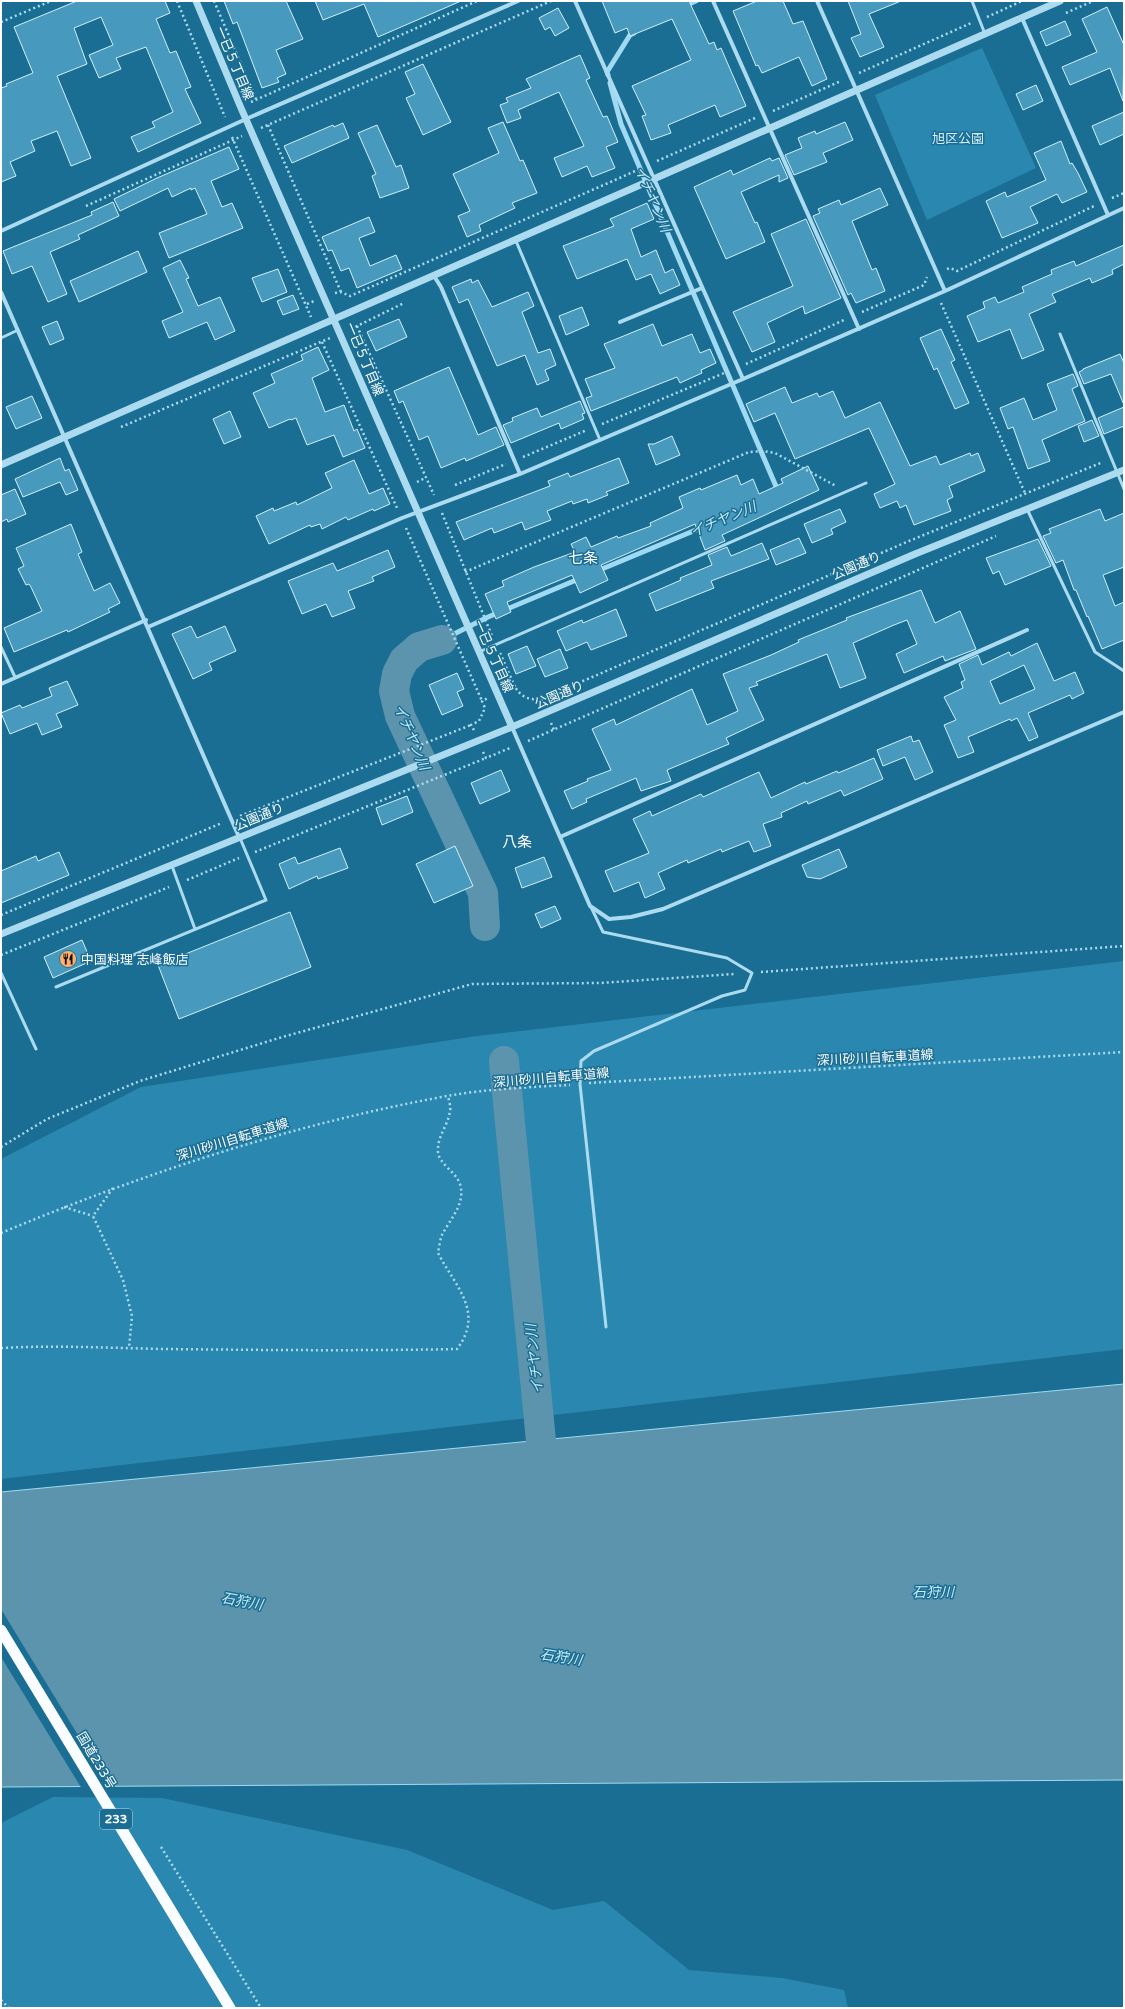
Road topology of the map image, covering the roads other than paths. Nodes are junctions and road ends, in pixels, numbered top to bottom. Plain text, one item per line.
1 (196, 1) edge
2 (518, 1) edge
3 (575, 1) edge
4 (713, 1) edge
5 (817, 1) edge
6 (972, 1) edge
7 (1060, 1) edge
8 (1022, 18) junction
9 (985, 34) junction
10 (856, 90) junction
11 (246, 119) junction
12 (770, 128) junction
13 (654, 178) junction
14 (1124, 208) edge
15 (1108, 215) junction
16 (1, 231) edge
17 (515, 240) junction
18 (434, 276) junction
19 (702, 288) junction
20 (945, 291) junction
21 (1, 292) edge
22 (334, 320) junction
23 (620, 322) dead end
24 (859, 329) junction
25 (18, 330) junction
26 (1060, 334) dead end
27 (1, 338) edge
28 (743, 379) junction
29 (66, 437) junction
30 (600, 440) junction
31 (1, 466) edge
32 (1124, 470) edge
33 (1117, 473) junction
34 (520, 474) junction
35 (866, 482) dead end
36 (1124, 489) edge
37 (1027, 509) junction
38 (418, 513) junction
39 (146, 620) junction
40 (148, 627) junction
41 (1027, 630) dead end
42 (1, 647) edge
43 (479, 652) junction
44 (1124, 671) edge
45 (15, 678) junction
46 (1, 684) edge
47 (1124, 712) edge
48 (512, 727) junction
49 (239, 837) junction
50 (560, 837) junction
51 (171, 864) junction
52 (590, 906) junction
53 (196, 929) junction
54 (1, 934) edge
55 (1, 973) edge
56 (56, 987) dead end
57 (36, 1049) dead end
58 (606, 1327) dead end
59 (1, 1630) edge
60 (230, 2008) edge

1 - 11 street, 一已５丁目線
2 - 11 street
3 - 13 street
4 - 12 street
5 - 10 street
6 - 9 lane
7 - 8 street
8 - 9 street
8 - 15 street
9 - 10 street
10 - 12 street
10 - 20 street
11 - 16 street
11 - 22 street, 一已５丁目線
12 - 13 street
12 - 24 street
13 - 17 street
13 - 19 street
14 - 15 street
15 - 20 street
17 - 18 street
17 - 30 lane
18 - 22 street
18 - 34 street
19 - 23 street
19 - 28 street
20 - 24 street
21 - 25 street
22 - 29 street
22 - 38 street, 一已５丁目線
24 - 28 street
25 - 27 lane
25 - 29 street
26 - 33 lane
28 - 30 street
29 - 31 street
29 - 39 street
30 - 34 street
32 - 33 street, 公園通り
33 - 36 lane
33 - 37 street, 公園通り
34 - 38 street
35 - 43 lane
37 - 44 lane
37 - 48 street, 公園通り
38 - 40 street
38 - 43 street, 一已５丁目線
39 - 40 street
39 - 45 street
40 - 49 street
41 - 50 street
42 - 45 lane
43 - 48 street, 一已５丁目線
45 - 46 street
47 - 52 street
48 - 49 street, 公園通り
48 - 50 street
49 - 51 street, 公園通り
49 - 53 lane
50 - 52 street
51 - 53 lane
51 - 54 street, 公園通り
52 - 58 lane
53 - 56 lane
55 - 57 lane
59 - 60 highway, 国道233号 / 233

